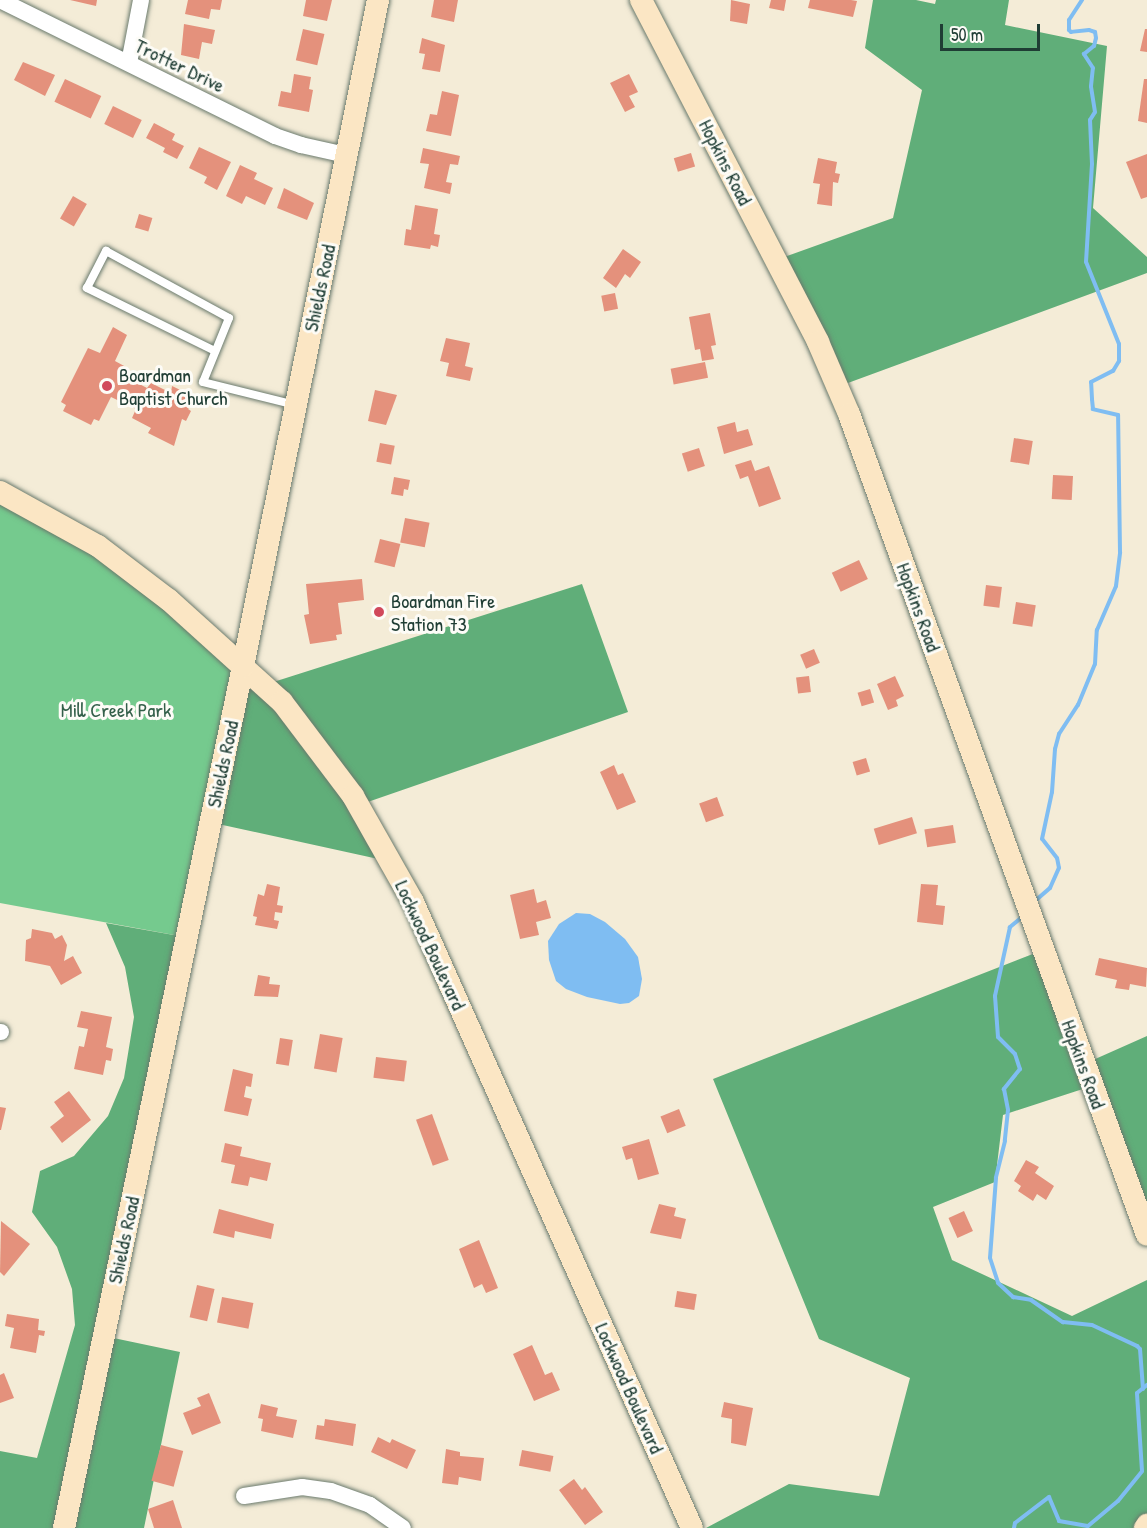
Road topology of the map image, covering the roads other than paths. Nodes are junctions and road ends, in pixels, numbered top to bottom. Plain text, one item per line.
1 (0, 0) edge
2 (141, 0) edge
3 (378, 0) edge
4 (641, 0) edge
5 (129, 63) junction
6 (346, 155) junction
7 (215, 351) junction
8 (295, 405) junction
9 (0, 492) edge
10 (243, 666) junction
11 (1147, 1235) edge
12 (244, 1496) dead end
13 (64, 1528) edge
14 (403, 1528) edge
15 (692, 1528) edge

1 - 5 street, Trotter Drive
2 - 5 street
3 - 6 main road, Shields Road
4 - 11 main road, Hopkins Road
5 - 6 street, Trotter Drive
6 - 8 main road, Shields Road
7 - 7 lane
7 - 8 lane
8 - 10 main road, Shields Road
9 - 10 main road, Lockwood Boulevard
10 - 13 main road, Shields Road
10 - 15 main road, Lockwood Boulevard
12 - 14 street

